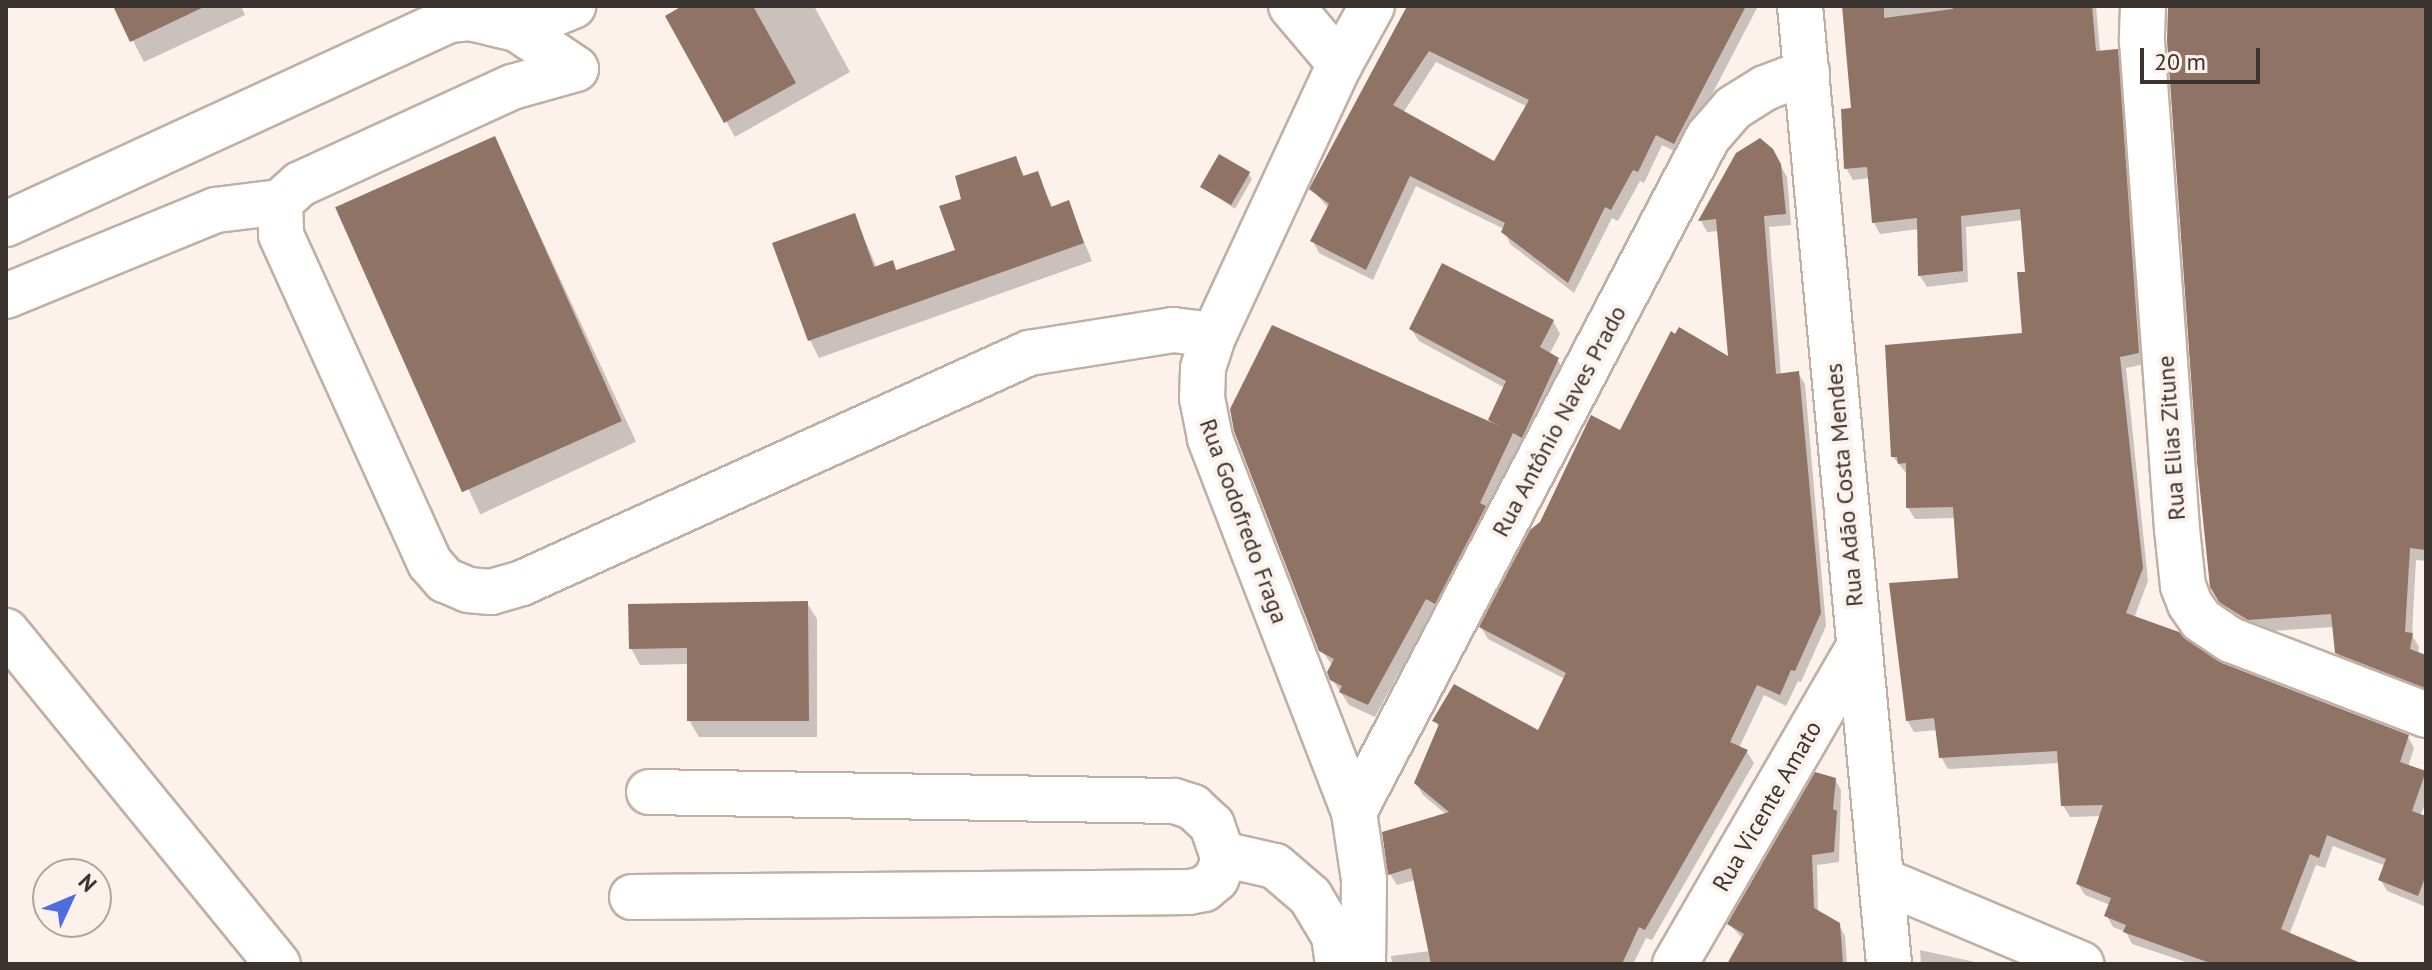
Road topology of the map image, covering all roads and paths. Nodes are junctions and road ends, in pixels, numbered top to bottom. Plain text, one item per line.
1 (573, 6) edge
2 (1291, 6) edge
3 (1372, 6) edge
4 (1800, 6) edge
5 (2143, 6) edge
6 (517, 29) junction
7 (1340, 64) junction
8 (1807, 72) junction
9 (280, 202) junction
10 (6, 224) edge
11 (6, 296) edge
12 (1214, 335) junction
13 (6, 631) edge
14 (1859, 647) junction
15 (2426, 715) edge
16 (649, 792) dead end
17 (1354, 812) junction
18 (1222, 854) junction
19 (1884, 881) junction
20 (632, 897) dead end
21 (278, 964) edge
22 (1338, 964) edge
23 (1363, 964) edge
24 (1675, 964) edge
25 (1889, 964) edge
26 (2081, 964) edge

1 - 6 street
2 - 7 street
3 - 7 street, Rua Godofredo Fraga
4 - 8 street, Rua Adão Costa Mendes
5 - 15 street, Rua Elias Zitune
6 - 9 street
6 - 10 street
7 - 12 street, Rua Godofredo Fraga
8 - 14 street, Rua Adão Costa Mendes
8 - 17 street, Rua Antônio Naves Prado
9 - 11 street
9 - 12 street
12 - 17 street, Rua Godofredo Fraga
13 - 21 street
14 - 19 street, Rua Adão Costa Mendes
14 - 24 street, Rua Vicente Amato
16 - 18 street
17 - 23 street, Rua Godofredo Fraga
18 - 20 street
18 - 22 street
19 - 25 street, Rua Adão Costa Mendes
19 - 26 street

